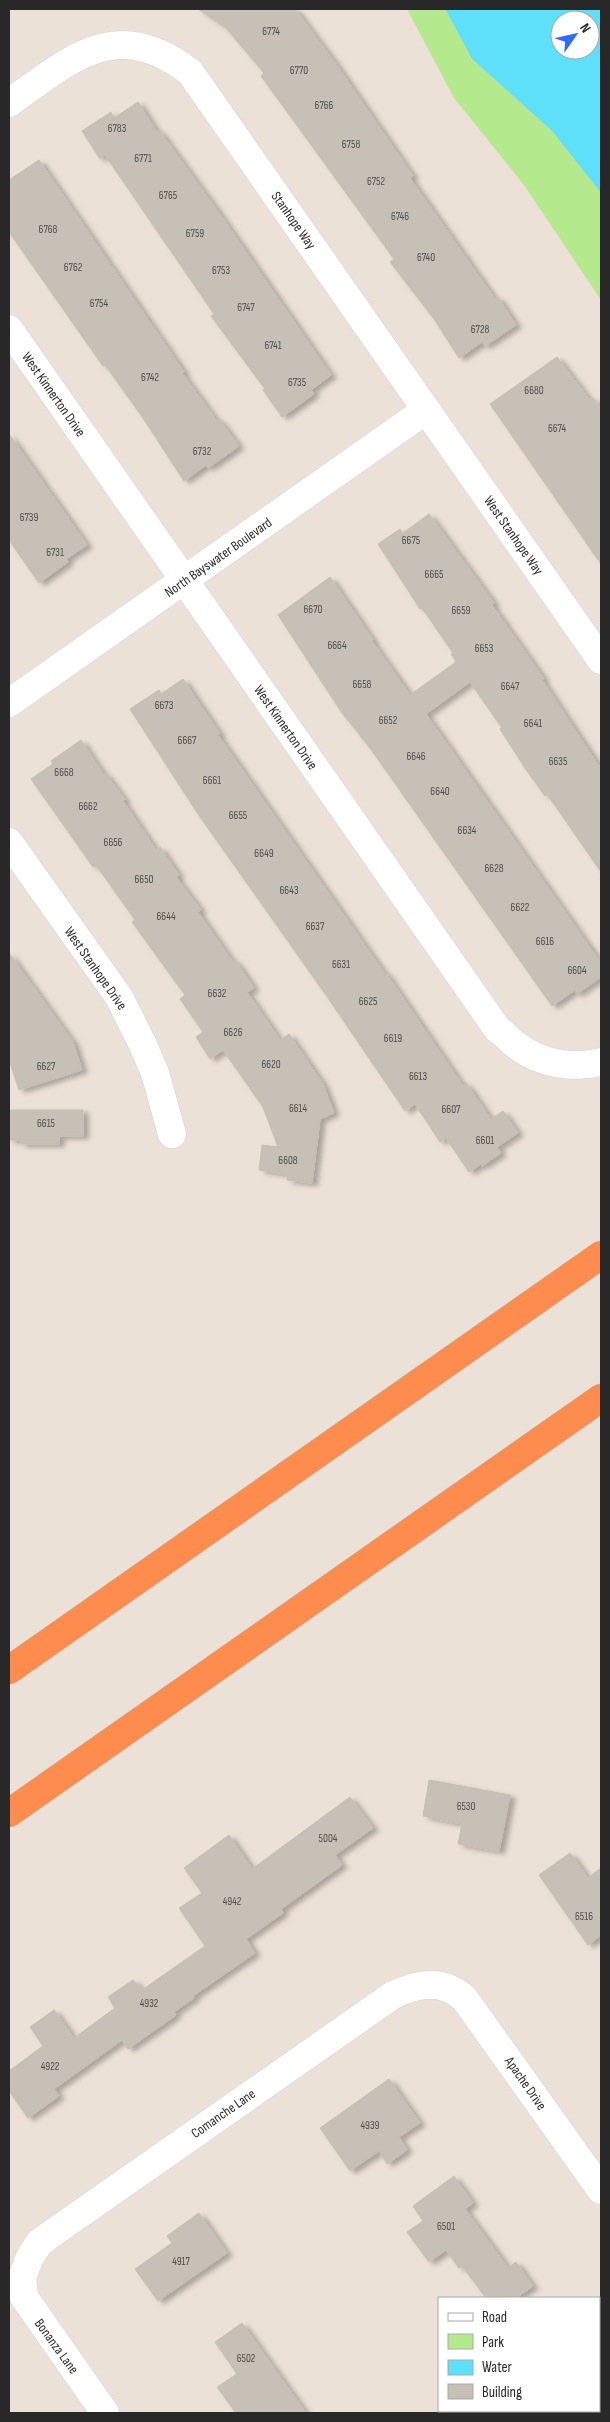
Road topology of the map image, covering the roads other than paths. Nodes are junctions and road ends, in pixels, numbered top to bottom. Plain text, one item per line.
1 (9, 103) edge
2 (9, 329) edge
3 (426, 410) junction
4 (185, 580) junction
5 (601, 660) edge
6 (9, 703) edge
7 (9, 842) edge
8 (601, 1062) edge
9 (172, 1134) dead end
10 (601, 1255) edge
11 (601, 1398) edge
12 (9, 1670) edge
13 (9, 1813) edge
14 (443, 1985) joint
15 (601, 2190) edge
16 (23, 2273) joint
17 (105, 2413) edge

1 - 3 street, Stanhope Way
2 - 4 street, West Kinnerton Drive
3 - 4 street, North Bayswater Boulevard
3 - 5 street, West Stanhope Way
4 - 6 street, North Bayswater Boulevard
4 - 8 street, West Kinnerton Drive
7 - 9 street, West Stanhope Drive
10 - 12 highway
11 - 13 highway
14 - 15 street, Apache Drive
14 - 16 street, Comanche Lane
16 - 17 street, Bonanza Lane

